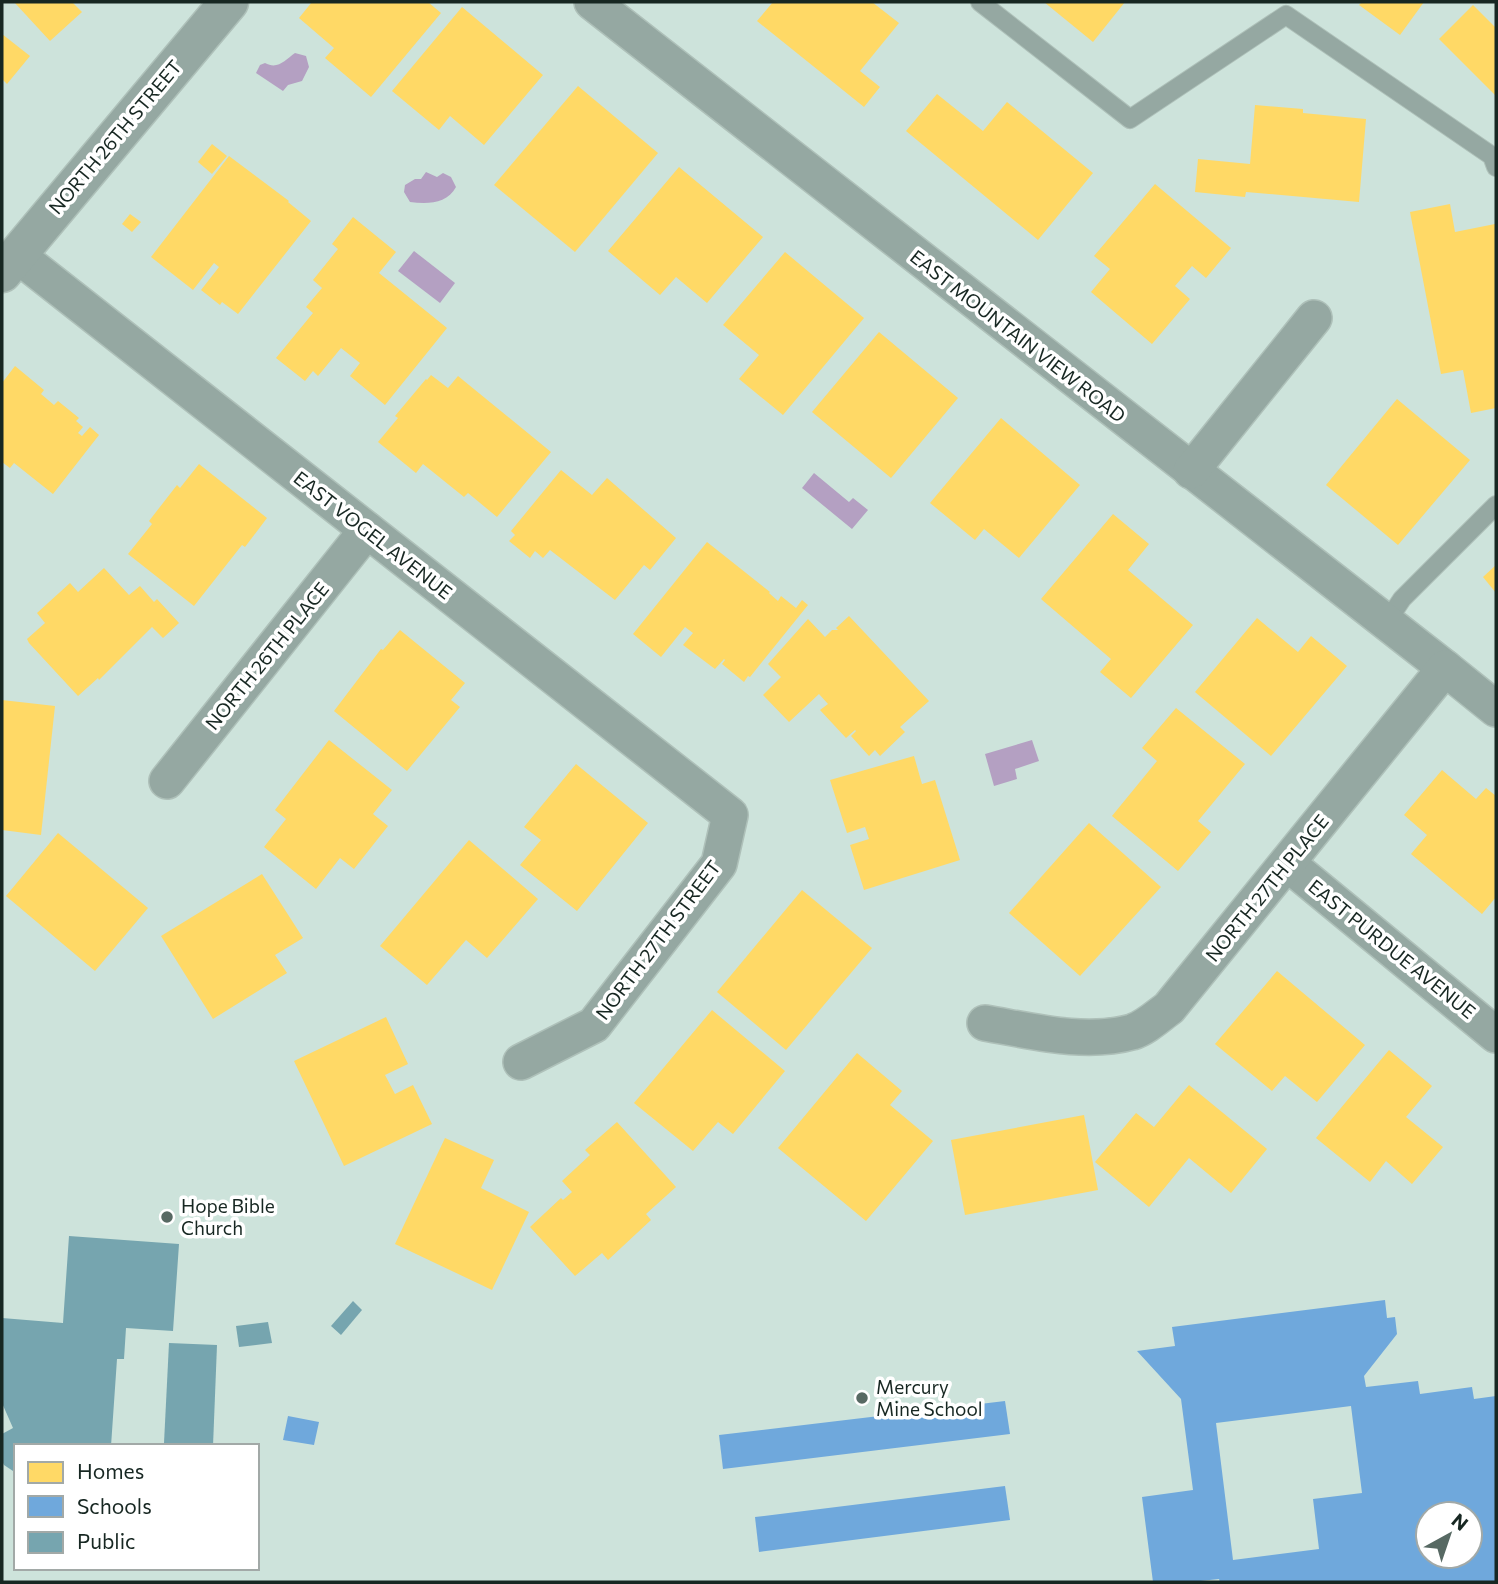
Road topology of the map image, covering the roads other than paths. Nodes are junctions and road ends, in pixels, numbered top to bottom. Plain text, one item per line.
1 (229, 2) edge
2 (592, 2) edge
3 (980, 2) edge
4 (1496, 167) edge
5 (9, 264) edge
6 (1314, 318) dead end
7 (1191, 471) junction
8 (1496, 505) edge
9 (367, 530) junction
10 (1386, 623) junction
11 (1445, 668) junction
12 (1496, 709) edge
13 (167, 781) dead end
14 (730, 816) joint
15 (1287, 863) junction
16 (985, 1023) dead end
17 (1496, 1035) edge
18 (521, 1062) dead end

1 - 5 street, NORTH 26TH STREET
2 - 7 street, EAST MOUNTAIN VIEW ROAD
3 - 4 lane
5 - 9 street, EAST VOGEL AVENUE
6 - 7 street
7 - 10 street, EAST MOUNTAIN VIEW ROAD
8 - 10 lane
9 - 13 street, NORTH 26TH PLACE
9 - 14 street, EAST VOGEL AVENUE
10 - 11 street, EAST MOUNTAIN VIEW ROAD
11 - 12 street
11 - 15 street, NORTH 27TH PLACE
14 - 18 street, NORTH 27TH STREET
15 - 16 street, NORTH 27TH PLACE
15 - 17 street, EAST PURDUE AVENUE

